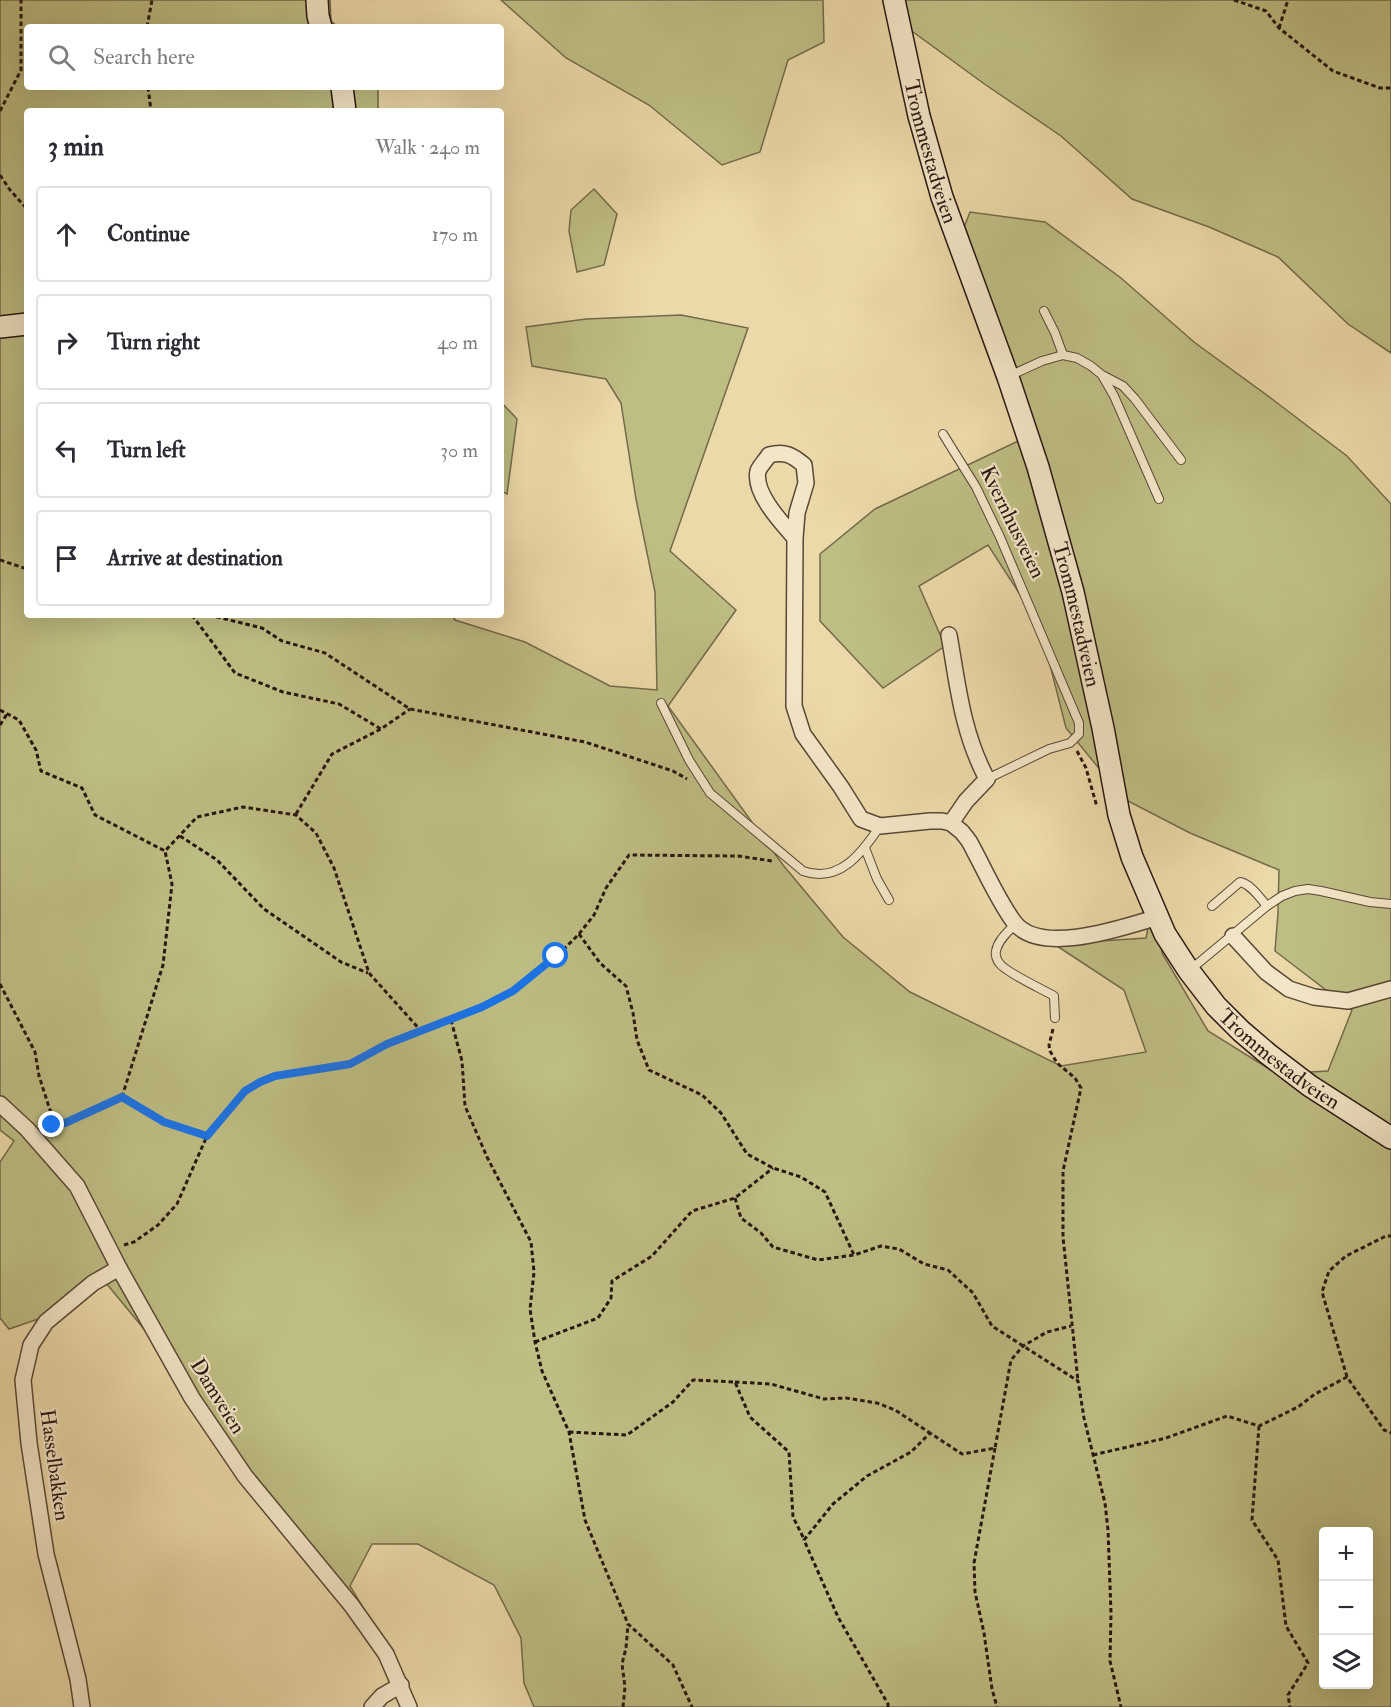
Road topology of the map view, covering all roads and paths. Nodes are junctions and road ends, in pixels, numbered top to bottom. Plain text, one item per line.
1 (21, 0) edge
2 (152, 0) edge
3 (317, 0) edge
4 (894, 0) edge
5 (1234, 0) edge
6 (1288, 0) edge
7 (148, 24) edge
8 (320, 24) edge
9 (1279, 28) junction
10 (1391, 88) edge
11 (148, 90) edge
12 (342, 90) edge
13 (150, 108) edge
14 (345, 108) edge
15 (0, 111) edge
16 (0, 175) edge
17 (24, 206) edge
18 (1044, 311) dead end
19 (24, 324) edge
20 (0, 327) edge
21 (1063, 355) junction
22 (1102, 375) junction
23 (1008, 376) junction
24 (944, 434) dead end
25 (1181, 460) dead end
26 (1159, 499) dead end
27 (795, 538) junction
28 (0, 561) edge
29 (24, 568) edge
30 (194, 618) edge
31 (221, 618) edge
32 (949, 635) dead end
33 (661, 703) dead end
34 (410, 709) junction
35 (0, 710) edge
36 (8, 714) junction
37 (0, 725) edge
38 (381, 729) junction
39 (1070, 743) junction
40 (987, 779) junction
41 (687, 780) dead end
42 (1098, 808) dead end
43 (296, 815) junction
44 (951, 823) junction
45 (880, 826) junction
46 (180, 836) junction
47 (865, 848) junction
48 (165, 851) junction
49 (792, 863) junction
50 (889, 900) dead end
51 (1391, 904) edge
52 (1212, 906) dead end
53 (1267, 906) junction
54 (1158, 916) junction
55 (1015, 924) junction
56 (579, 934) junction
57 (1233, 936) junction
58 (1189, 971) junction
59 (369, 973) junction
60 (0, 984) edge
61 (1391, 989) edge
62 (1055, 1018) joint
63 (451, 1020) junction
64 (422, 1032) junction
65 (122, 1097) junction
66 (0, 1104) edge
67 (52, 1125) junction
68 (27, 1129) junction
69 (207, 1136) junction
70 (1391, 1138) edge
71 (773, 1168) junction
72 (735, 1198) junction
73 (1391, 1236) edge
74 (110, 1249) junction
75 (854, 1255) junction
76 (120, 1268) junction
77 (1071, 1326) junction
78 (535, 1342) junction
79 (1023, 1346) junction
80 (1347, 1377) junction
81 (1078, 1381) junction
82 (735, 1382) junction
83 (1259, 1426) junction
84 (568, 1432) junction
85 (930, 1433) junction
86 (1391, 1433) edge
87 (995, 1448) junction
88 (1093, 1455) junction
89 (804, 1540) junction
90 (628, 1624) junction
91 (401, 1685) junction
92 (82, 1707) edge
93 (372, 1707) edge
94 (409, 1707) edge
95 (623, 1707) edge
96 (692, 1707) edge
97 (888, 1707) edge
98 (997, 1707) edge
99 (1121, 1707) edge
100 (1290, 1707) edge

1 - 15 path
2 - 7 path
3 - 8 main road
4 - 23 main road, Trommestadveien
5 - 9 path
6 - 9 path
9 - 10 path
11 - 13 path
12 - 14 main road
16 - 17 path
18 - 21 lane
19 - 20 main road
21 - 22 lane
21 - 23 lane
22 - 25 lane
22 - 26 lane
23 - 54 main road, Trommestadveien
24 - 39 lane, Kvernhusveien
27 - 27 street
27 - 45 street
28 - 29 path
30 - 38 path
31 - 34 path
32 - 40 street
33 - 49 lane
34 - 38 path
34 - 41 path
35 - 36 path
36 - 37 path
36 - 48 path
38 - 43 path
39 - 40 lane
39 - 42 path
40 - 44 street
43 - 46 path
43 - 59 path
44 - 45 street
44 - 55 street
45 - 47 lane
46 - 48 path
46 - 59 path
47 - 49 lane
47 - 50 lane
48 - 65 path
49 - 56 path
51 - 53 lane
52 - 53 lane
53 - 57 lane
54 - 55 street
54 - 58 main road, Trommestadveien
55 - 62 lane
56 - 63 path
56 - 71 path
57 - 58 lane
57 - 61 street
58 - 70 main road, Trommestadveien
59 - 64 path
60 - 67 path
62 - 77 path
63 - 64 path
63 - 78 path
64 - 69 path
65 - 67 path
65 - 69 path
66 - 68 street, Damveien
67 - 68 path
68 - 74 street, Damveien
69 - 74 path
71 - 72 path
71 - 75 path
72 - 75 path
72 - 78 path
73 - 80 path
74 - 76 street, Damveien
75 - 79 path
76 - 91 street, Damveien
76 - 92 street, Hasselbakken
77 - 79 path
77 - 81 path
78 - 84 path
79 - 81 path
79 - 87 path
80 - 83 path
80 - 86 path
81 - 88 path
82 - 84 path
82 - 85 path
82 - 89 path
83 - 88 path
83 - 100 path
84 - 90 path
85 - 87 path
85 - 89 path
87 - 98 path
88 - 99 path
89 - 97 path
90 - 95 path
90 - 96 path
91 - 93 street
91 - 94 street, Damveien

